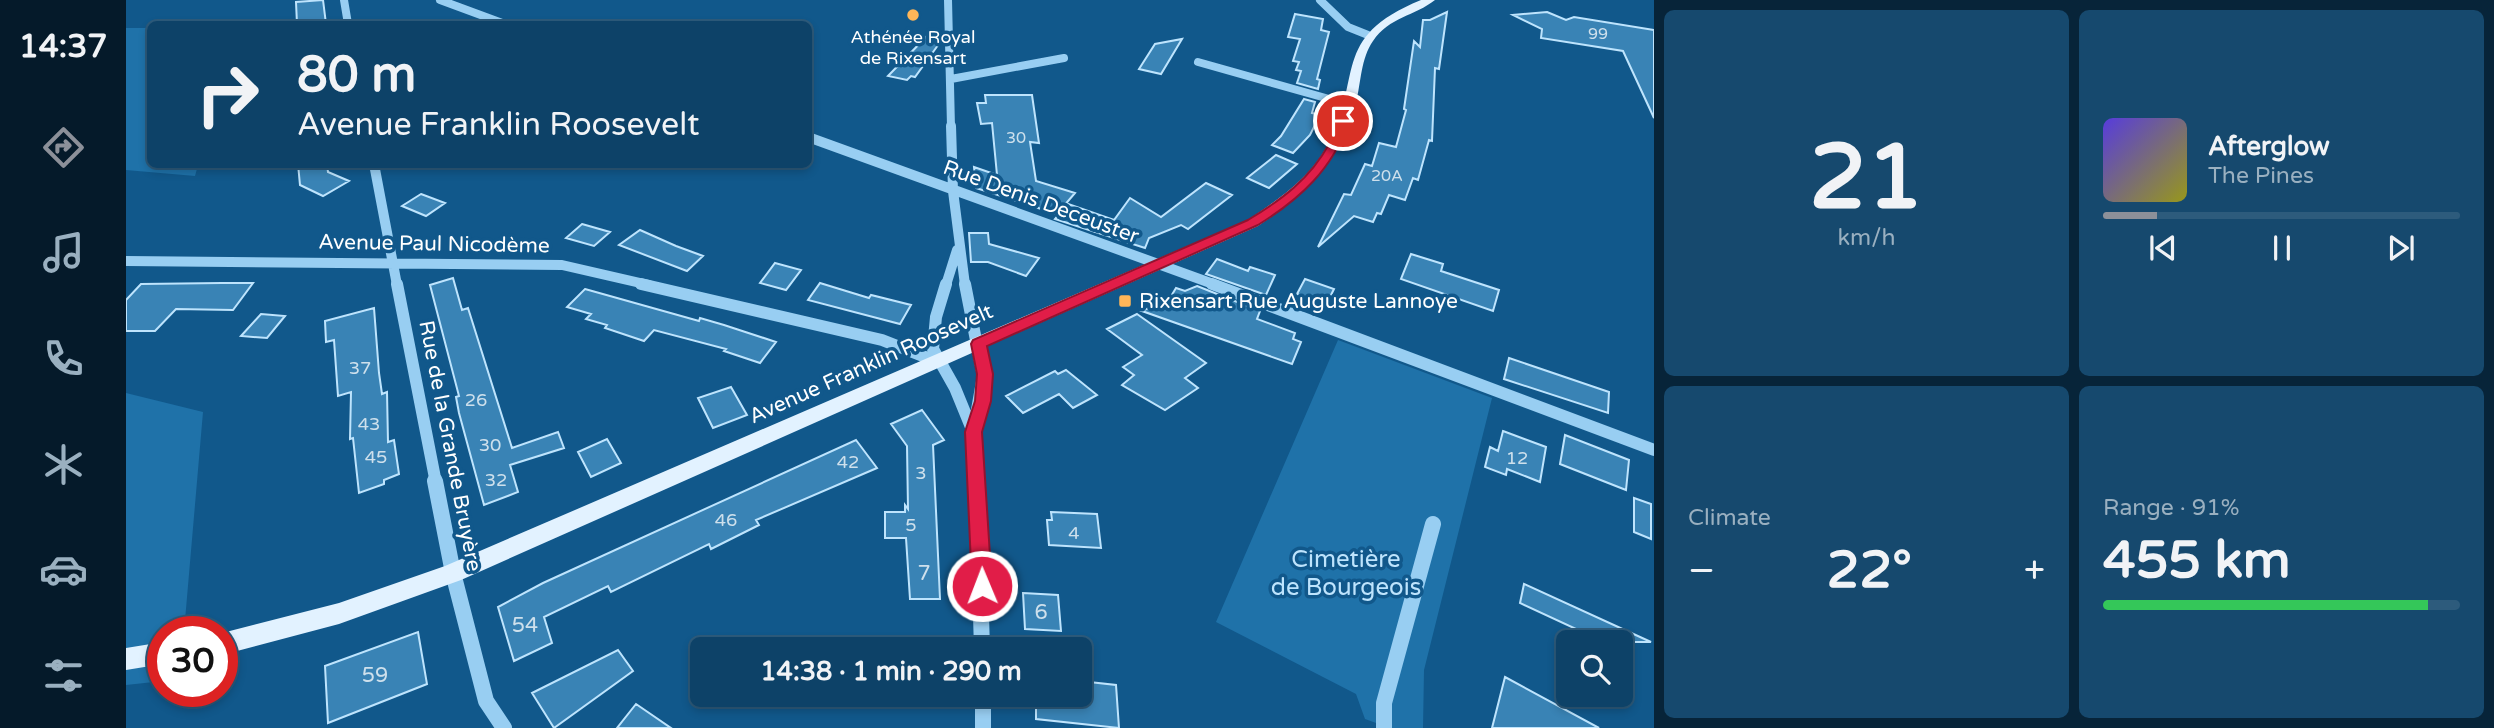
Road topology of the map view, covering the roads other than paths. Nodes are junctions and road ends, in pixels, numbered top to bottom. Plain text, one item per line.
1 (344, 0) edge
2 (440, 0) edge
3 (948, 0) edge
4 (1320, 0) edge
5 (1430, 0) edge
6 (348, 21) edge
7 (498, 21) edge
8 (1368, 36) junction
9 (1064, 58) dead end
10 (1198, 62) dead end
11 (951, 79) junction
12 (1347, 104) junction
13 (812, 138) edge
14 (375, 168) edge
15 (953, 191) junction
16 (960, 240) junction
17 (126, 261) edge
18 (394, 263) junction
19 (1161, 265) junction
20 (978, 344) junction
21 (938, 362) junction
22 (973, 432) junction
23 (1654, 450) edge
24 (1433, 524) dead end
25 (453, 573) junction
26 (982, 637) edge
27 (238, 640) edge
28 (147, 656) edge
29 (126, 659) edge
30 (983, 707) edge
31 (504, 728) edge
32 (983, 728) edge
33 (1384, 728) edge

1 - 6 street
2 - 7 street
3 - 11 street
4 - 8 street
5 - 8 main road
8 - 12 main road, Avenue Franklin Roosevelt
9 - 11 street
10 - 12 street
11 - 15 street
12 - 19 main road, Avenue Franklin Roosevelt
13 - 15 street, Rue Denis Deceuster
14 - 18 street, Rue de la Grande Bruyère
15 - 16 street
15 - 19 street, Rue Denis Deceuster
16 - 20 street
16 - 21 street
17 - 18 street, Avenue Paul Nicodème
18 - 21 street, Avenue Paul Nicodème
18 - 25 street, Rue de la Grande Bruyère
19 - 20 main road, Avenue Franklin Roosevelt
19 - 23 street, Rue Denis Deceuster
20 - 21 main road, Avenue Franklin Roosevelt
20 - 22 street
21 - 22 street
21 - 25 main road, Avenue Franklin Roosevelt
22 - 26 street
24 - 33 street
25 - 27 main road, Avenue Franklin Roosevelt
25 - 31 street, Rue de la Grande Bruyère
28 - 29 main road
30 - 32 street

